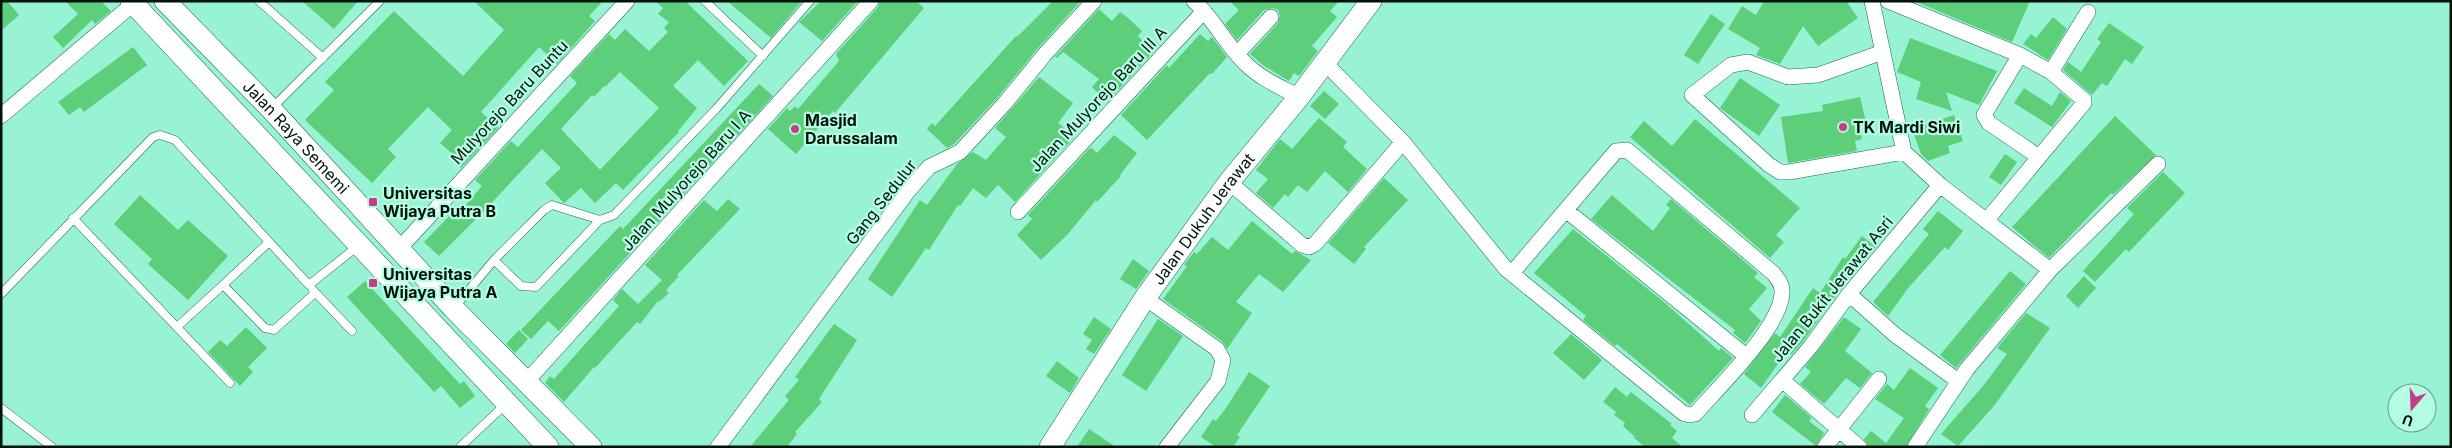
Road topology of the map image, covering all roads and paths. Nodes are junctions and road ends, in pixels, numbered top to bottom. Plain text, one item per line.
1 (166, 1) edge
2 (259, 1) edge
3 (380, 1) edge
4 (627, 1) edge
5 (705, 1) edge
6 (871, 1) edge
7 (1094, 1) edge
8 (1370, 1) edge
9 (1872, 1) edge
10 (1888, 1) edge
11 (132, 2) edge
12 (808, 2) edge
13 (1198, 4) edge
14 (2088, 12) dead end
15 (1271, 17) dead end
16 (1883, 52) junction
17 (1236, 54) junction
18 (2020, 55) junction
19 (763, 56) junction
20 (323, 58) junction
21 (1325, 63) junction
22 (2051, 72) junction
23 (1299, 97) junction
24 (276, 104) junction
25 (1, 116) edge
26 (252, 130) junction
27 (1403, 142) junction
28 (1904, 152) junction
29 (2039, 157) junction
30 (2158, 164) dead end
31 (1228, 182) junction
32 (1940, 185) junction
33 (1567, 211) junction
34 (1018, 212) dead end
35 (73, 218) junction
36 (600, 220) junction
37 (1986, 222) junction
38 (404, 241) junction
39 (268, 243) junction
40 (358, 246) junction
41 (494, 260) junction
42 (2050, 270) junction
43 (1512, 273) junction
44 (223, 285) junction
45 (308, 285) junction
46 (315, 293) junction
47 (1, 294) edge
48 (1849, 294) junction
49 (1145, 298) junction
50 (454, 309) junction
51 (177, 326) junction
52 (352, 331) dead end
53 (1746, 356) junction
54 (534, 373) junction
55 (1879, 379) dead end
56 (1782, 380) junction
57 (1958, 381) junction
58 (230, 383) dead end
59 (506, 403) junction
60 (1, 408) edge
61 (1752, 415) dead end
62 (1839, 430) junction
63 (52, 447) edge
64 (460, 447) edge
65 (548, 447) edge
66 (591, 447) edge
67 (718, 447) edge
68 (1050, 447) edge
69 (1167, 447) edge
70 (1825, 447) edge
71 (1859, 447) edge
72 (1915, 447) edge

1 - 24 main road, Jalan Raya Sememi
2 - 20 lane
3 - 20 lane
4 - 38 street, Mulyorejo Baru Buntu
5 - 19 lane
6 - 54 street, Jalan Mulyorejo Baru I A
7 - 67 street, Gang Sedulur
8 - 21 main road, Jalan Dukuh Jerawat
9 - 16 street
10 - 18 street
11 - 25 street
11 - 26 main road, Jalan Raya Sememi
12 - 19 lane
13 - 17 street
13 - 34 street, Jalan Mulyorejo Baru III A
14 - 22 street
15 - 17 street
16 - 28 street
16 - 28 street
17 - 23 street
18 - 22 street
18 - 29 street
19 - 36 lane
20 - 24 lane
21 - 23 main road, Jalan Dukuh Jerawat
21 - 27 street
22 - 29 street
23 - 31 main road, Jalan Dukuh Jerawat
24 - 26 main road
24 - 38 main road, Jalan Raya Sememi
26 - 40 main road, Jalan Raya Sememi
27 - 31 street
27 - 43 street
28 - 32 street
29 - 37 street
30 - 42 street
31 - 49 main road, Jalan Dukuh Jerawat
32 - 37 street
32 - 48 street, Jalan Bukit Jerawat Asri
33 - 43 street
33 - 53 street
33 - 53 street
35 - 39 lane
35 - 47 lane
35 - 51 lane
36 - 41 lane
36 - 41 lane
37 - 42 street
38 - 50 main road, Jalan Raya Sememi
39 - 44 lane
39 - 45 lane
40 - 45 lane
40 - 59 main road, Jalan Raya Sememi
41 - 50 lane
42 - 57 street
43 - 53 street
44 - 46 lane
44 - 51 lane
45 - 46 lane
46 - 52 lane
48 - 56 street, Jalan Bukit Jerawat Asri
48 - 57 street
49 - 68 main road, Jalan Dukuh Jerawat
49 - 69 street
50 - 54 main road, Jalan Raya Sememi
51 - 58 lane
54 - 66 main road, Jalan Raya Sememi
55 - 62 street
56 - 61 street
56 - 62 street, Jalan Bukit Jerawat Asri
57 - 72 street
59 - 64 lane
59 - 65 main road, Jalan Raya Sememi
60 - 63 lane
62 - 70 street
62 - 71 street, Jalan Bukit Jerawat Asri

